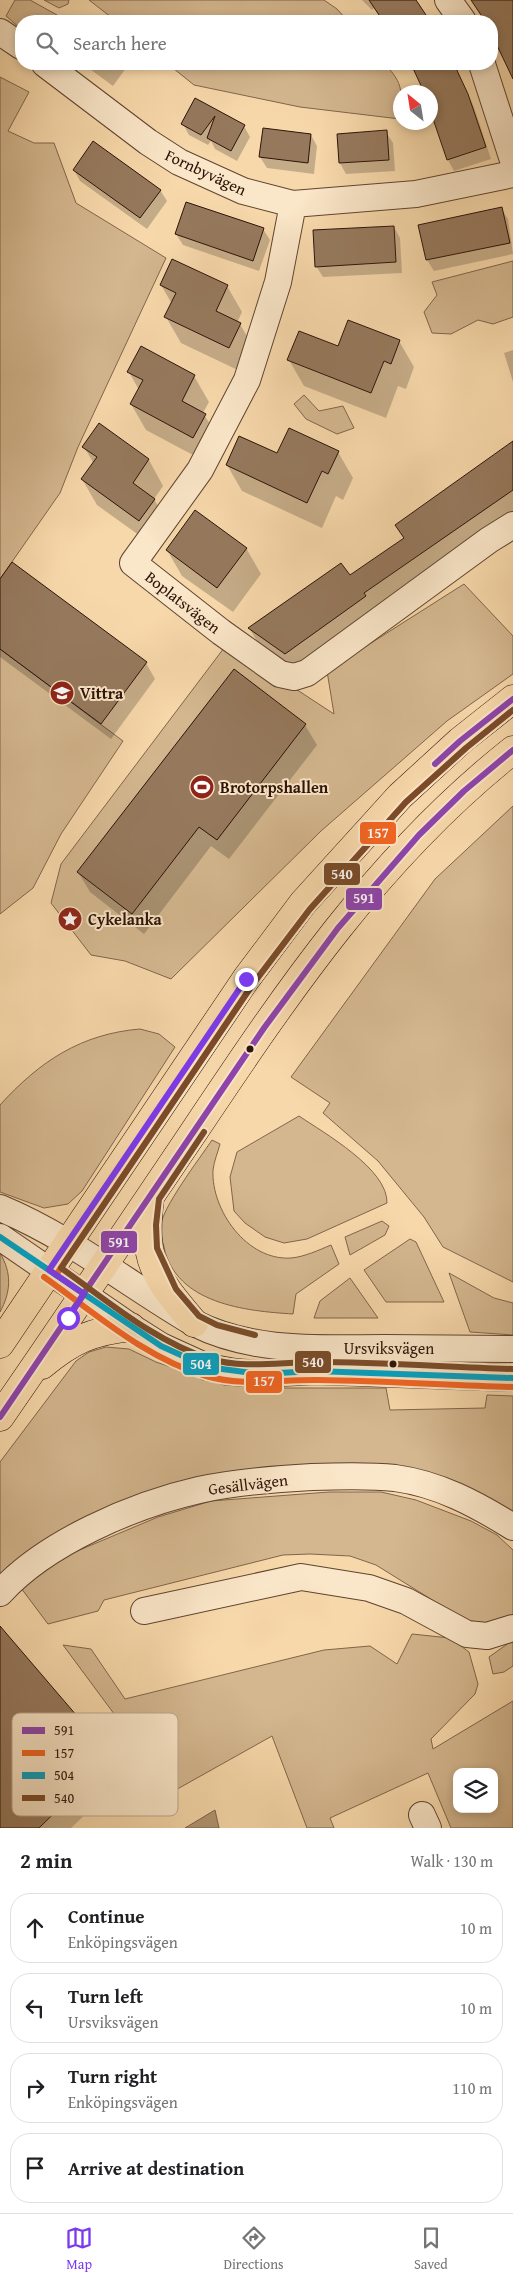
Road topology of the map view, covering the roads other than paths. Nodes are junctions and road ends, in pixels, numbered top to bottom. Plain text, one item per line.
1 (448, 0) edge
2 (458, 15) edge
3 (0, 32) edge
4 (15, 42) edge
5 (53, 70) edge
6 (484, 70) edge
7 (513, 160) edge
8 (513, 174) edge
9 (293, 204) junction
10 (513, 525) edge
11 (513, 698) edge
12 (513, 750) edge
13 (150, 1196) junction
14 (0, 1208) edge
15 (0, 1236) edge
16 (68, 1242) junction
17 (103, 1265) junction
18 (49, 1270) junction
19 (84, 1294) junction
20 (194, 1323) junction
21 (131, 1327) junction
22 (0, 1344) edge
23 (513, 1349) edge
24 (513, 1378) edge
25 (26, 1379) junction
26 (0, 1417) edge
27 (513, 1527) edge
28 (0, 1593) edge
29 (144, 1610) dead end
30 (513, 1628) edge

1 - 2 street
3 - 4 street
5 - 9 street, Fornbyvägen
6 - 7 street
8 - 9 street, Fornbyvägen
9 - 10 street, Boplatsvägen
11 - 16 main road
12 - 13 main road
13 - 17 main road
13 - 20 main road
14 - 16 street, Ursviksvägen
15 - 18 street, Ursviksvägen
16 - 17 street, Ursviksvägen
16 - 18 main road
17 - 19 main road
17 - 20 street, Ursviksvägen
18 - 19 street, Ursviksvägen
18 - 22 main road
19 - 21 street, Ursviksvägen
19 - 25 main road
20 - 23 street, Ursviksvägen
21 - 24 street, Ursviksvägen
21 - 25 main road
25 - 26 main road
27 - 28 street, Gesällvägen
29 - 30 street

